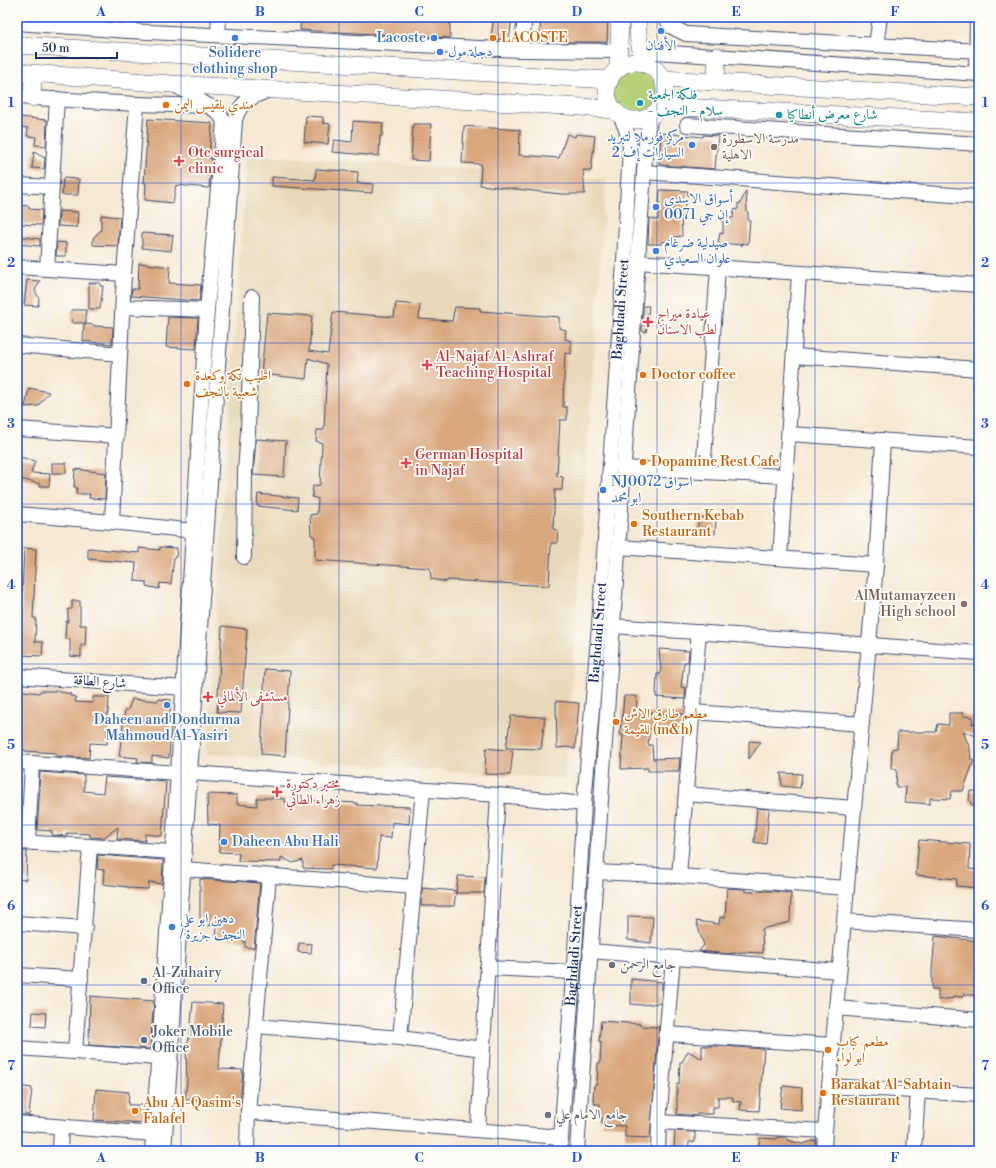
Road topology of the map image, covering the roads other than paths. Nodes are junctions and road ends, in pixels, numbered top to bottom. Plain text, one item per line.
1 (219, 17) edge
2 (525, 17) edge
3 (620, 17) edge
4 (638, 17) edge
5 (665, 17) edge
6 (880, 17) edge
7 (977, 17) edge
8 (17, 23) edge
9 (129, 24) edge
10 (218, 35) junction
11 (17, 45) edge
12 (876, 45) junction
13 (522, 50) junction
14 (620, 51) junction
15 (977, 51) edge
16 (717, 56) junction
17 (644, 58) junction
18 (25, 73) edge
19 (978, 74) edge
20 (614, 75) junction
21 (662, 79) junction
22 (716, 82) junction
23 (171, 84) junction
24 (270, 89) junction
25 (903, 92) junction
26 (24, 97) edge
27 (979, 97) edge
28 (56, 99) junction
29 (137, 104) junction
30 (210, 106) junction
31 (656, 111) junction
32 (617, 112) junction
33 (844, 115) junction
34 (979, 122) edge
35 (687, 125) dead end
36 (979, 144) edge
37 (644, 172) junction
38 (224, 179) junction
39 (17, 185) edge
40 (52, 187) junction
41 (979, 198) edge
42 (637, 262) junction
43 (17, 267) edge
44 (718, 268) junction
45 (47, 269) junction
46 (124, 274) junction
47 (800, 274) junction
48 (979, 285) edge
49 (252, 297) dead end
50 (123, 307) junction
51 (206, 310) junction
52 (17, 345) edge
53 (120, 354) junction
54 (794, 356) junction
55 (979, 369) edge
56 (622, 375) junction
57 (614, 401) junction
58 (628, 402) junction
59 (17, 429) edge
60 (788, 434) junction
61 (117, 436) junction
62 (883, 440) junction
63 (979, 447) edge
64 (623, 468) junction
65 (703, 472) junction
66 (786, 476) junction
67 (17, 514) edge
68 (112, 522) junction
69 (194, 531) junction
70 (618, 547) junction
71 (244, 557) dead end
72 (780, 558) junction
73 (876, 565) junction
74 (612, 626) junction
75 (699, 632) junction
76 (869, 645) junction
77 (979, 653) edge
78 (17, 676) edge
79 (184, 688) junction
80 (693, 712) junction
81 (862, 724) junction
82 (17, 762) edge
83 (32, 763) junction
84 (185, 773) junction
85 (423, 790) junction
86 (686, 794) junction
87 (498, 795) junction
88 (584, 804) junction
89 (854, 808) junction
90 (22, 842) edge
91 (90, 846) junction
92 (172, 852) junction
93 (184, 869) junction
94 (596, 872) junction
95 (269, 876) junction
96 (679, 876) junction
97 (414, 887) junction
98 (847, 888) junction
99 (578, 895) junction
100 (594, 897) junction
101 (577, 914) junction
102 (593, 917) junction
103 (844, 921) junction
104 (17, 923) edge
105 (85, 928) junction
106 (979, 930) edge
107 (590, 951) junction
108 (673, 958) junction
109 (487, 968) junction
110 (839, 971) junction
111 (573, 972) junction
112 (17, 975) edge
113 (81, 979) junction
114 (168, 1007) junction
115 (836, 1008) junction
116 (979, 1020) edge
117 (167, 1024) junction
118 (256, 1026) junction
119 (667, 1034) junction
120 (400, 1038) junction
121 (833, 1045) junction
122 (17, 1048) edge
123 (483, 1049) junction
124 (75, 1052) junction
125 (158, 1058) junction
126 (829, 1086) junction
127 (918, 1092) junction
128 (979, 1095) edge
129 (248, 1112) junction
130 (660, 1122) junction
131 (17, 1123) edge
132 (61, 1127) junction
133 (478, 1130) junction
134 (825, 1131) junction
135 (153, 1134) junction
136 (560, 1144) edge
137 (60, 1151) edge
138 (152, 1151) edge
139 (164, 1151) edge
140 (247, 1151) edge
141 (577, 1151) edge
142 (658, 1151) edge
143 (824, 1151) edge
144 (914, 1151) edge

1 - 10 street
2 - 13 street
3 - 14 main road
4 - 17 main road
5 - 12 street
6 - 12 street
7 - 15 street
8 - 9 street
9 - 10 street
10 - 13 street
11 - 20 main road
12 - 15 street
13 - 14 street
14 - 17 main road
14 - 20 main road
15 - 19 street
16 - 17 street
16 - 19 street
16 - 22 main road
17 - 20 main road
17 - 21 main road
18 - 23 main road
18 - 26 main road
20 - 32 main road
21 - 22 main road
21 - 31 main road
22 - 25 main road
23 - 24 main road
23 - 30 street
24 - 32 main road
24 - 38 street
25 - 27 main road
25 - 33 main road
26 - 28 street
28 - 29 street
28 - 40 street
29 - 30 street
29 - 46 street
30 - 38 street
31 - 32 main road
31 - 33 main road
31 - 37 street, Baghdadi Street
32 - 56 street, Baghdadi Street
33 - 34 main road
35 - 36 street
37 - 41 street
37 - 42 street, Baghdadi Street
38 - 51 street
38 - 84 street
39 - 40 street
40 - 45 street
42 - 44 street
42 - 56 street, Baghdadi Street
43 - 45 street
44 - 47 street
44 - 65 street
45 - 46 street
46 - 50 street
47 - 48 street
47 - 54 street
49 - 71 street
50 - 51 street
50 - 53 street
51 - 69 street
52 - 53 street
53 - 61 street
54 - 55 street
54 - 60 street
56 - 57 street, Baghdadi Street
56 - 58 street, Baghdadi Street
57 - 58 street
57 - 88 street, Baghdadi Street
58 - 64 street, Baghdadi Street
59 - 61 street
60 - 62 street
60 - 66 street
61 - 68 street
62 - 63 street
62 - 73 street
64 - 65 street
64 - 70 street, Baghdadi Street
65 - 66 street
66 - 72 street
67 - 68 street
68 - 69 street
69 - 79 street
70 - 72 street
70 - 74 street, Baghdadi Street
72 - 73 street
73 - 76 street
74 - 75 street
74 - 94 street, Baghdadi Street
75 - 76 street
75 - 80 street
76 - 77 street
76 - 81 street
78 - 79 street, شارع الطاقة
79 - 84 street
80 - 81 street
80 - 86 street
81 - 89 street
82 - 83 street
83 - 84 street
83 - 90 street
84 - 85 street
84 - 92 street
84 - 93 street
85 - 87 street
85 - 97 street
86 - 89 street
86 - 96 street
87 - 88 street
87 - 109 street
88 - 99 street, Baghdadi Street
89 - 98 street
90 - 91 street
91 - 92 street
91 - 105 street
92 - 114 street
93 - 95 street
93 - 114 street
94 - 96 street
94 - 100 street, Baghdadi Street
95 - 97 street
95 - 118 street
96 - 98 street
97 - 120 street
98 - 103 street
99 - 100 street
99 - 101 street, Baghdadi Street
100 - 102 street, Baghdadi Street
101 - 102 street
101 - 111 street, Baghdadi Street
102 - 107 street, Baghdadi Street
103 - 106 street
103 - 110 street
104 - 105 street
105 - 113 street
107 - 108 street
107 - 141 street, Baghdadi Street
108 - 110 street
108 - 119 street
109 - 111 street
109 - 123 street
110 - 115 street
111 - 136 street, Baghdadi Street
112 - 113 street
113 - 124 street
114 - 117 street
115 - 116 street
115 - 121 street
117 - 125 street
117 - 139 street
118 - 120 street
118 - 129 street
119 - 121 street
119 - 130 street
120 - 123 street
121 - 126 street
122 - 124 street
123 - 133 street
124 - 125 street
125 - 135 street
126 - 127 street
126 - 134 street
127 - 128 street
127 - 144 street
129 - 133 street
129 - 140 street
130 - 134 street
130 - 142 street
131 - 132 street
132 - 135 street
132 - 137 street
133 - 136 street
134 - 143 street
135 - 138 street

